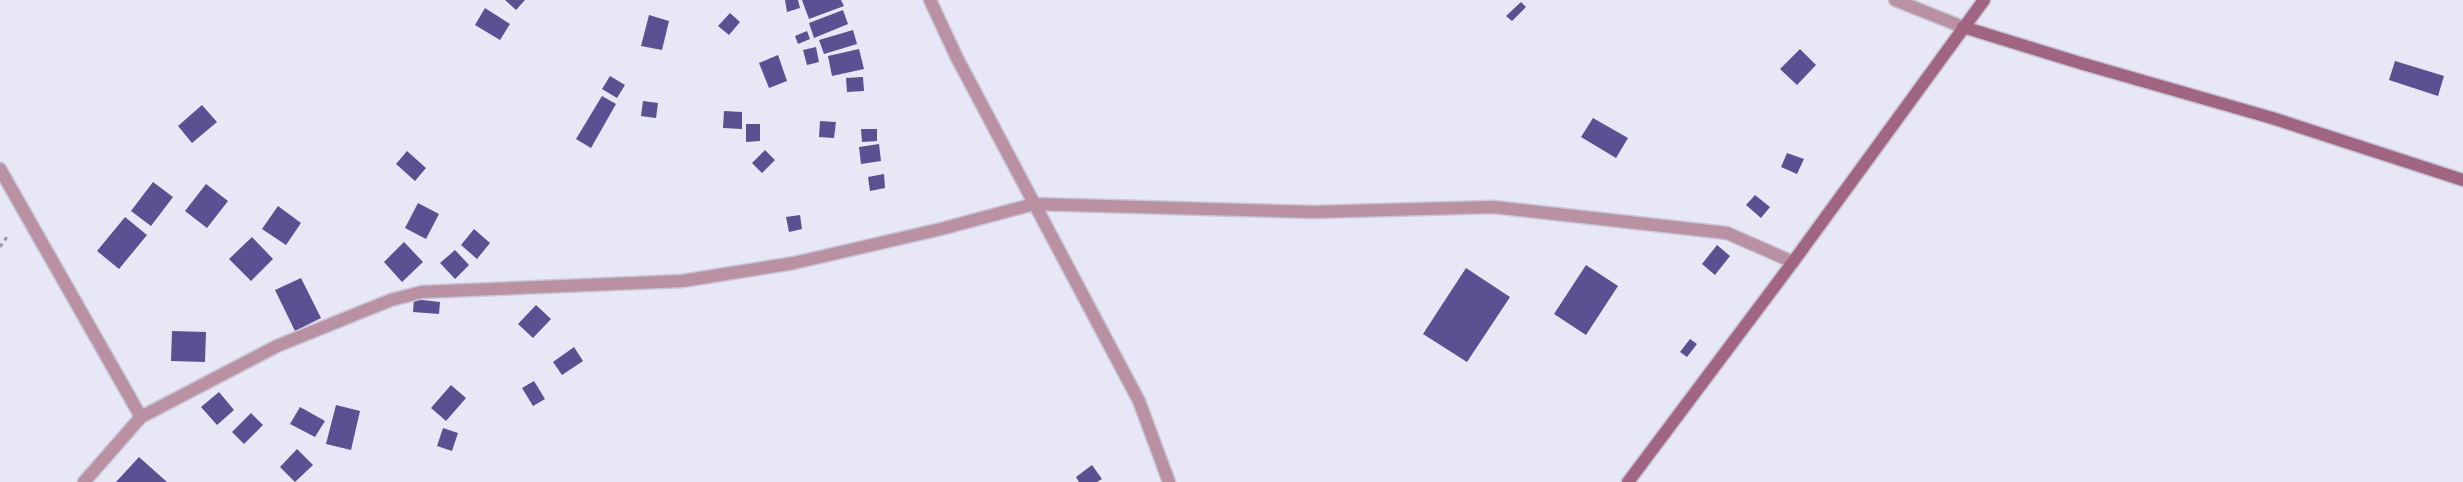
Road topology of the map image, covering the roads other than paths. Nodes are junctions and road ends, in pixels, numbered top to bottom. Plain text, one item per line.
1 (930, 0) edge
2 (1895, 0) edge
3 (1984, 0) edge
4 (1963, 27) junction
5 (0, 169) edge
6 (2463, 180) edge
7 (1034, 204) junction
8 (1793, 262) junction
9 (141, 417) junction
10 (84, 482) edge
11 (1169, 482) edge
12 (1628, 482) edge

1 - 7 street
2 - 4 street
3 - 4 street
4 - 6 street
4 - 8 street
5 - 9 street
7 - 8 street
7 - 9 street
7 - 11 street
8 - 12 street
9 - 10 street

